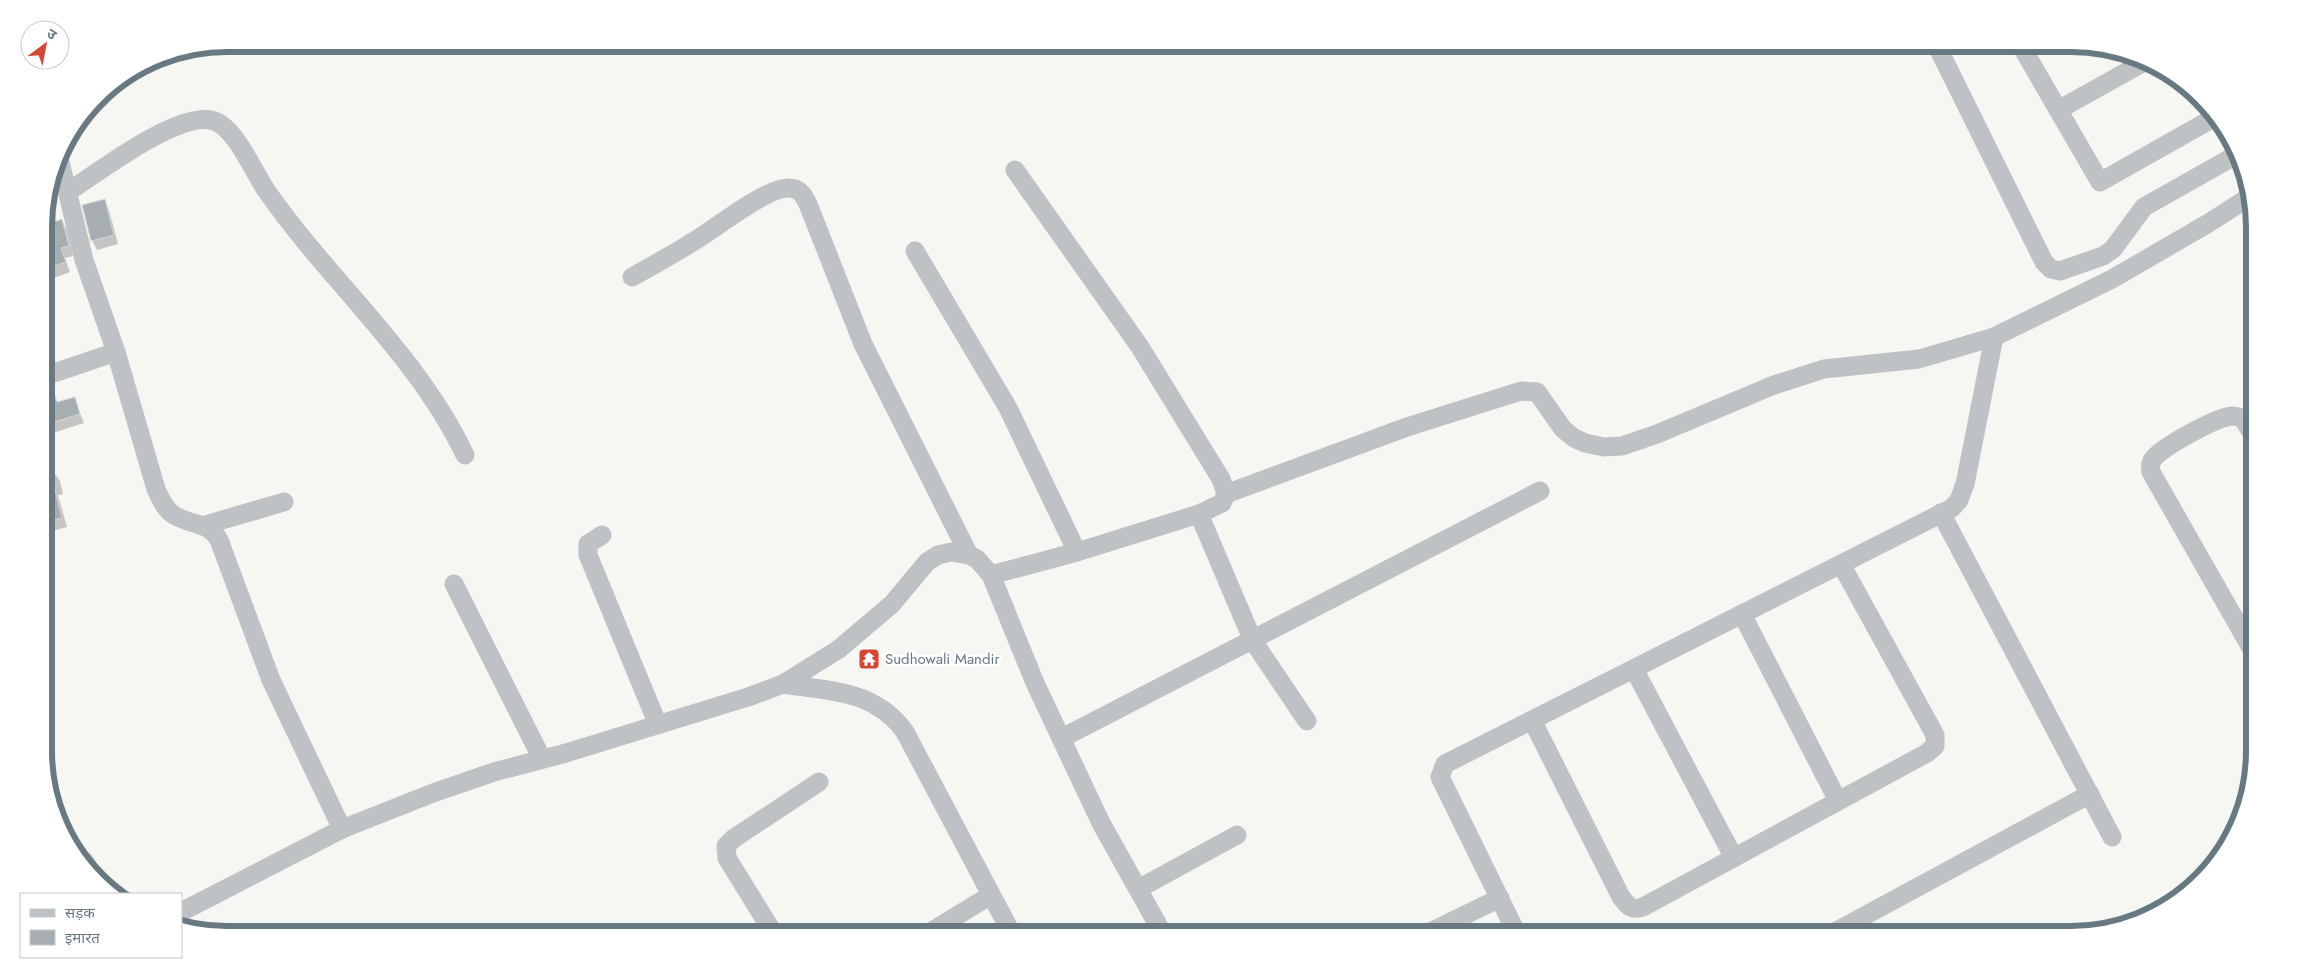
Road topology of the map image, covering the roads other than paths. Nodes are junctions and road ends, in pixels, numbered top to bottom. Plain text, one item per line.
1 (1940, 52) edge
2 (2025, 52) edge
3 (2137, 66) edge
4 (2058, 110) junction
5 (2209, 121) edge
6 (2231, 158) edge
7 (62, 170) edge
8 (1015, 170) dead end
9 (68, 192) junction
10 (2243, 201) edge
11 (915, 251) dead end
12 (632, 277) dead end
13 (1994, 337) junction
14 (116, 352) junction
15 (53, 373) edge
16 (2246, 424) edge
17 (465, 455) dead end
18 (1540, 491) dead end
19 (1226, 494) junction
20 (284, 502) dead end
21 (1199, 514) junction
22 (1941, 514) junction
23 (205, 526) junction
24 (602, 535) dead end
25 (1077, 552) junction
26 (969, 555) junction
27 (1841, 564) junction
28 (992, 575) junction
29 (454, 584) dead end
30 (1742, 614) junction
31 (2246, 625) edge
32 (1253, 641) junction
33 (1634, 669) junction
34 (783, 684) junction
35 (1532, 720) junction
36 (1307, 721) dead end
37 (658, 725) junction
38 (1062, 738) junction
39 (542, 759) junction
40 (819, 782) dead end
41 (2090, 794) junction
42 (1838, 801) junction
43 (342, 829) junction
44 (1236, 835) dead end
45 (2112, 837) dead end
46 (1734, 858) junction
47 (1138, 889) junction
48 (991, 895) junction
49 (1500, 898) junction
50 (182, 911) edge
51 (1159, 925) edge
52 (1444, 925) edge
53 (1514, 925) edge
54 (1847, 925) edge
55 (769, 926) edge
56 (941, 926) edge
57 (1007, 926) edge

1 - 6 street
2 - 4 street
3 - 4 street
4 - 5 street
7 - 9 street
8 - 19 street
9 - 14 street
9 - 17 street
10 - 13 street
11 - 25 street
12 - 26 street
13 - 19 street
13 - 22 street
14 - 15 street
14 - 23 street
16 - 31 street
18 - 32 street
19 - 21 street
20 - 23 street
21 - 25 street
21 - 32 street
22 - 27 street
22 - 41 street
23 - 43 street
24 - 37 street
25 - 28 street
26 - 28 street
26 - 34 street
27 - 30 street
27 - 42 street
28 - 38 street
29 - 39 street
30 - 33 street
30 - 42 street
32 - 36 street
32 - 38 street
33 - 35 street
33 - 46 street
34 - 37 street
34 - 48 street
35 - 46 street
35 - 49 street
37 - 39 street
38 - 47 street
39 - 43 street
40 - 55 street
41 - 45 street
41 - 54 street
42 - 46 street
43 - 50 street
44 - 47 street
47 - 51 street
48 - 56 street
48 - 57 street
49 - 52 street
49 - 53 street

